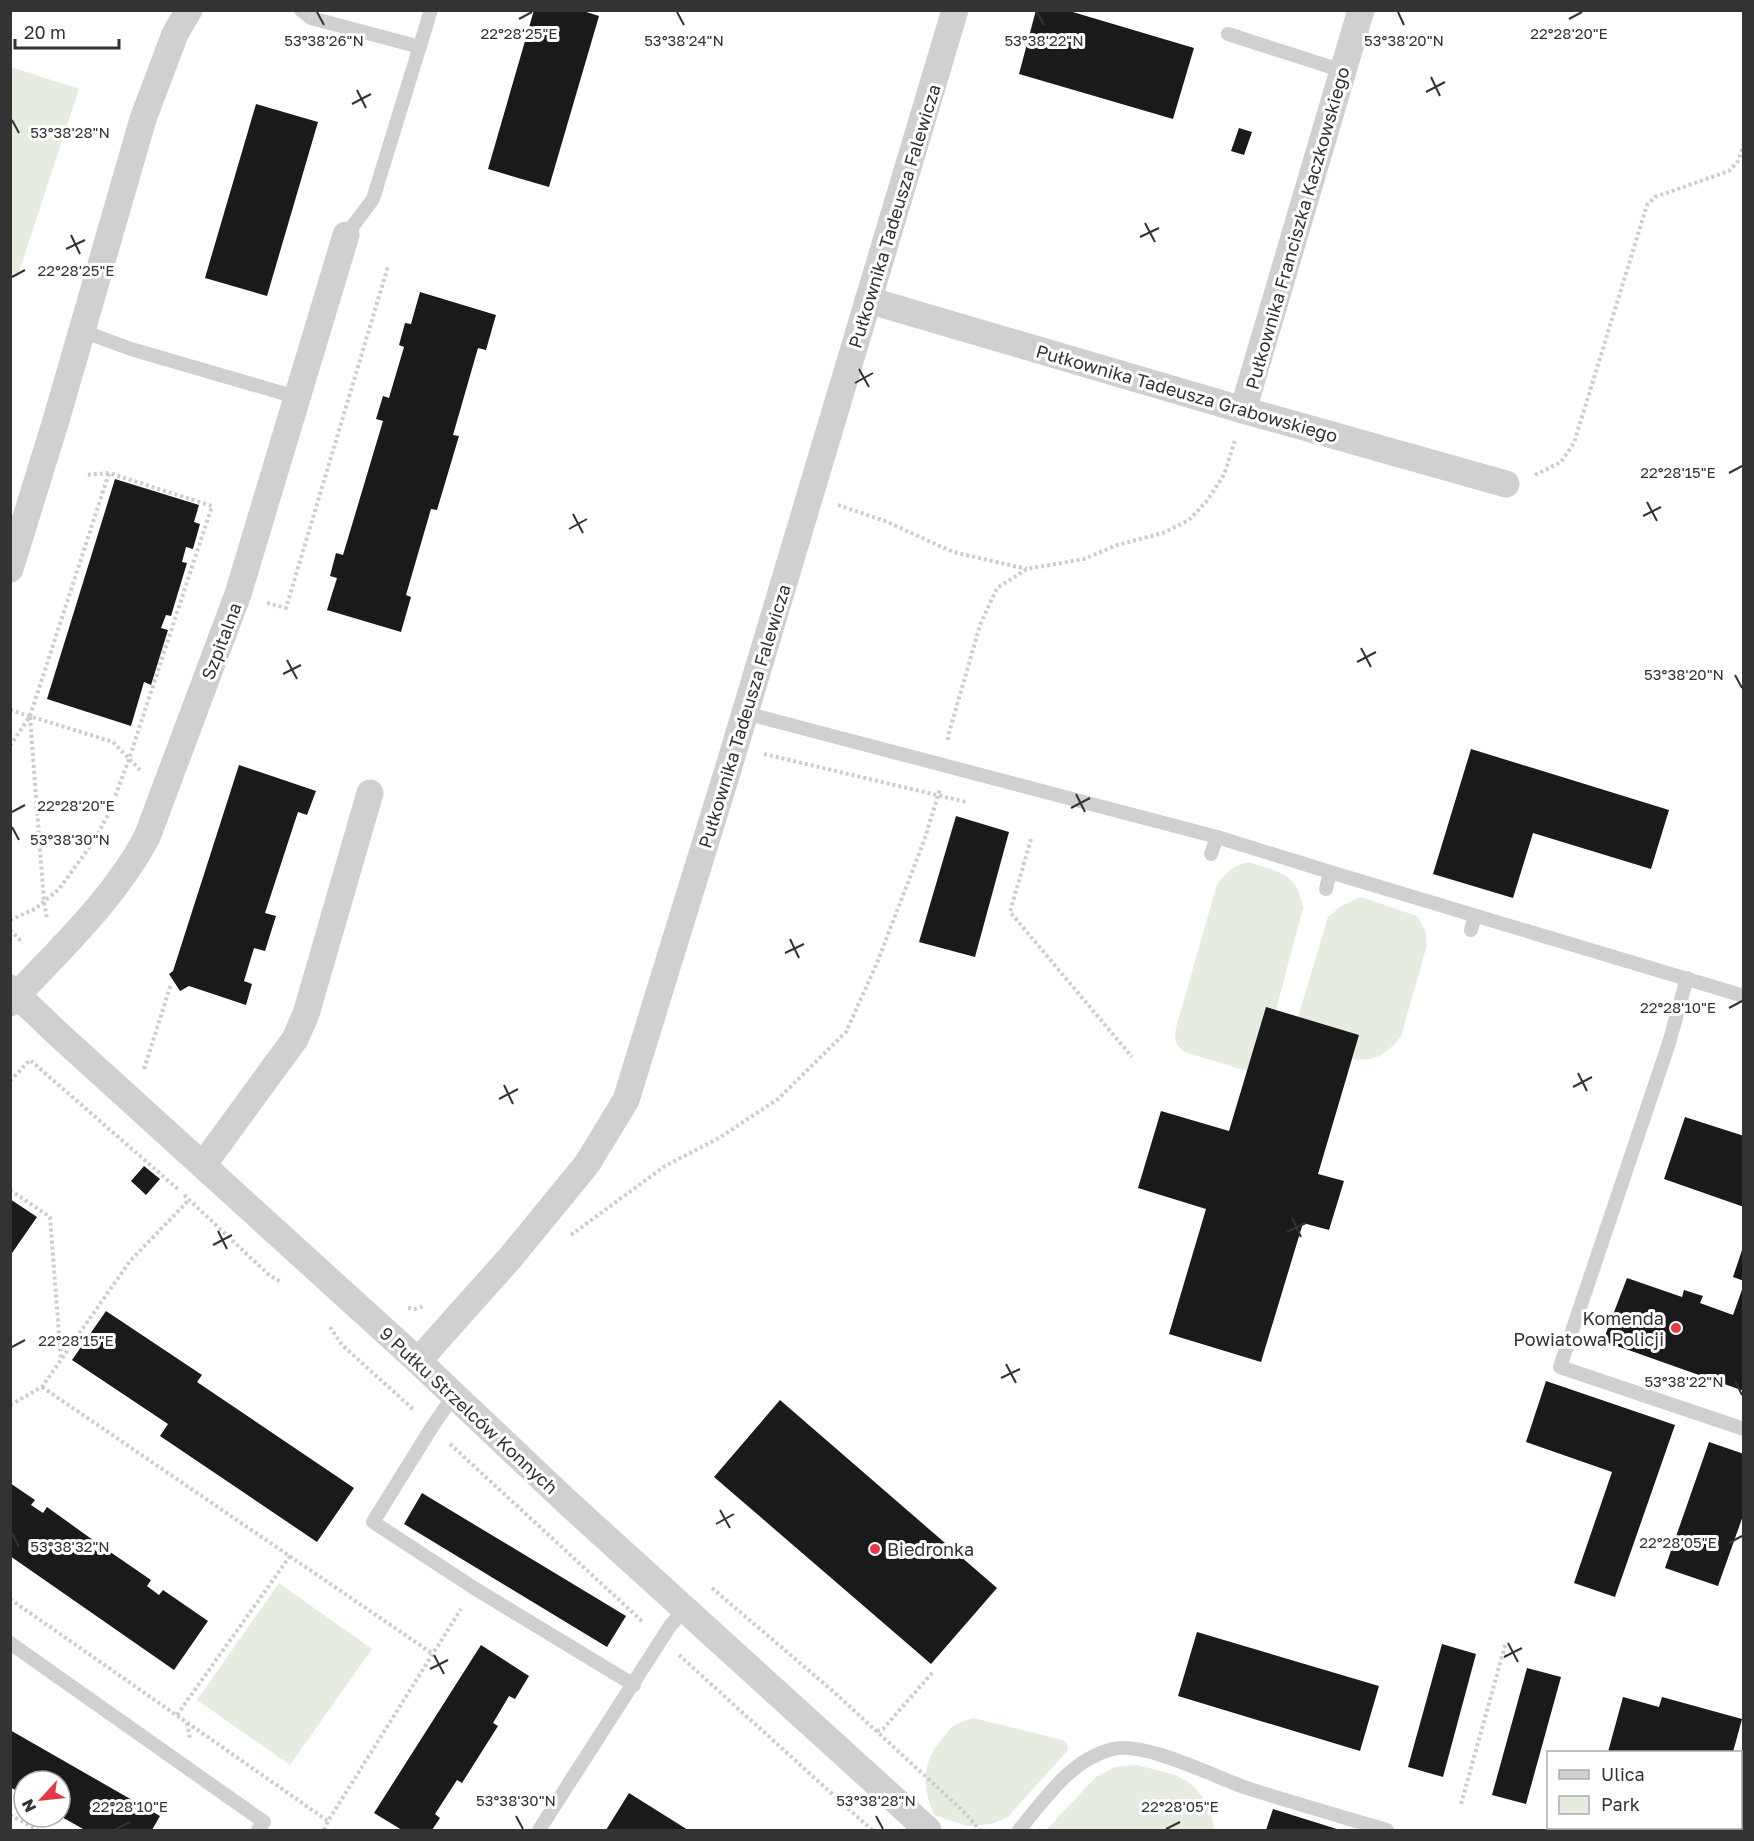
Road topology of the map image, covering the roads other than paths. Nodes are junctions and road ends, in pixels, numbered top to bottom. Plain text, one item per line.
1 (189, 10) edge
2 (301, 10) edge
3 (431, 10) edge
4 (955, 10) edge
5 (1361, 10) edge
6 (1228, 34) dead end
7 (420, 46) junction
8 (1343, 71) junction
9 (346, 235) joint
10 (868, 300) junction
11 (82, 331) junction
12 (296, 397) junction
13 (1243, 410) junction
14 (1506, 484) road end
15 (10, 569) edge
16 (745, 713) junction
17 (370, 793) dead end
18 (1217, 837) junction
19 (1211, 854) dead end
20 (1330, 872) junction
21 (1326, 889) dead end
22 (1475, 916) junction
23 (1471, 930) dead end
24 (1687, 978) junction
25 (13, 995) edge
26 (1743, 996) edge
27 (203, 1165) junction
28 (418, 1361) junction
29 (454, 1395) junction
30 (1743, 1429) edge
31 (685, 1609) junction
32 (10, 1643) edge
33 (634, 1685) junction
34 (258, 1830) edge
35 (539, 1830) edge
36 (928, 1830) edge
37 (1019, 1830) edge
38 (1387, 1830) edge

1 - 11 street
2 - 7 lane
3 - 7 lane
4 - 10 street, Pułkownika Tadeusza Falewicza
5 - 8 street, Pułkownika Franciszka Kaczkowskiego
6 - 8 lane
7 - 9 lane
8 - 13 street, Pułkownika Franciszka Kaczkowskiego
9 - 12 street, Szpitalna
10 - 13 street, Pułkownika Tadeusza Grabowskiego
10 - 16 street, Pułkownika Tadeusza Falewicza
11 - 12 lane
11 - 15 street
12 - 25 street, Szpitalna
13 - 14 street, Pułkownika Tadeusza Grabowskiego
16 - 18 lane
16 - 28 street, Pułkownika Tadeusza Falewicza
17 - 27 street
18 - 19 lane
18 - 20 lane
20 - 21 lane
20 - 22 lane
22 - 23 lane
22 - 24 lane
24 - 26 lane
24 - 30 lane
25 - 27 street, 9 Pułku Strzelców Konnych
27 - 28 street, 9 Pułku Strzelców Konnych
28 - 29 street, 9 Pułku Strzelców Konnych
29 - 31 street, 9 Pułku Strzelców Konnych
29 - 33 lane
31 - 33 lane
31 - 36 street, 9 Pułku Strzelców Konnych
32 - 34 lane
33 - 35 lane
37 - 38 lane

